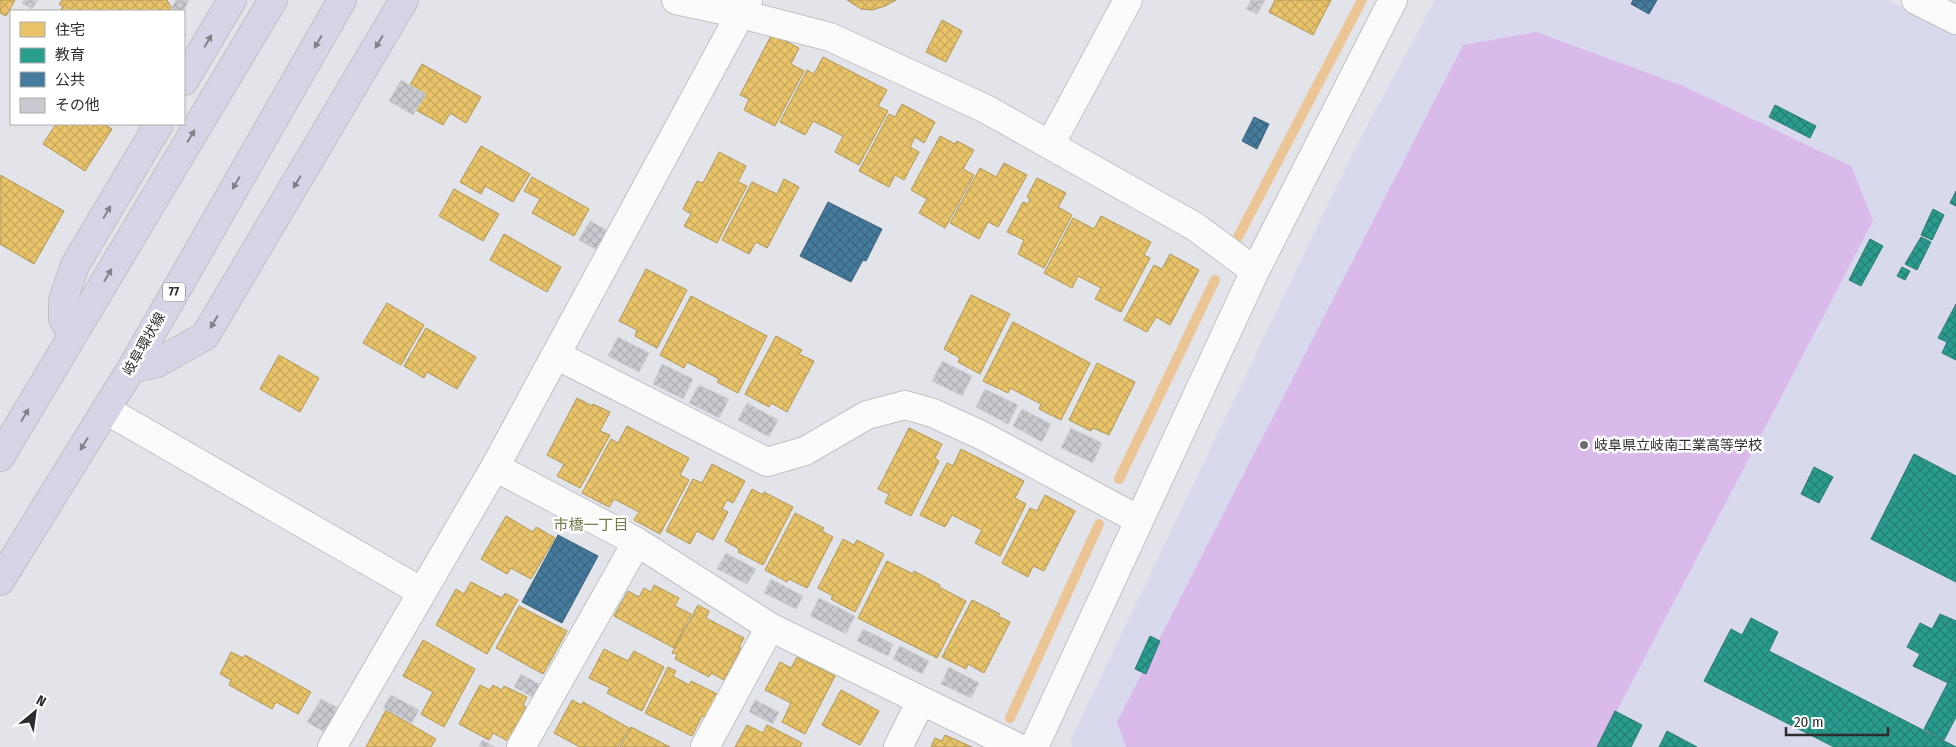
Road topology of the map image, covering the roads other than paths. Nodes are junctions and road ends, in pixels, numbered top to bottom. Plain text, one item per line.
1 (232, 0) edge
2 (273, 0) edge
3 (342, 0) edge
4 (404, 0) edge
5 (676, 0) edge
6 (1128, 0) edge
7 (1393, 0) edge
8 (1916, 0) edge
9 (744, 7) edge
10 (1956, 20) edge
11 (185, 79) edge
12 (158, 125) edge
13 (1050, 145) junction
14 (1255, 271) junction
15 (72, 336) junction
16 (556, 355) junction
17 (131, 369) junction
18 (106, 410) junction
19 (0, 457) edge
20 (495, 467) junction
21 (1139, 520) junction
22 (637, 542) junction
23 (0, 581) edge
24 (422, 592) junction
25 (770, 627) junction
26 (921, 701) junction
27 (332, 747) edge
28 (521, 747) edge
29 (706, 747) edge
30 (898, 747) edge
31 (1016, 747) edge
32 (1034, 747) edge

11 -> 1 main road
15 -> 2 main road
3 -> 17 main road, 岐阜環状線 / 77
4 -> 17 main road
5 - 9 street
6 - 13 street
7 - 14 street
8 - 10 street
9 - 13 street
9 - 16 street
15 -> 12 main road
13 - 14 street
14 - 21 street
19 -> 15 main road
16 - 20 street
16 - 21 street
17 - 18 main road, 岐阜環状線 / 77
18 -> 23 main road, 岐阜環状線 / 77
18 - 24 street
20 - 22 street
20 - 24 street
21 - 32 street
22 - 25 street
22 - 28 street
24 - 27 street
25 - 26 street
25 - 29 street
26 - 30 street
26 - 31 street

